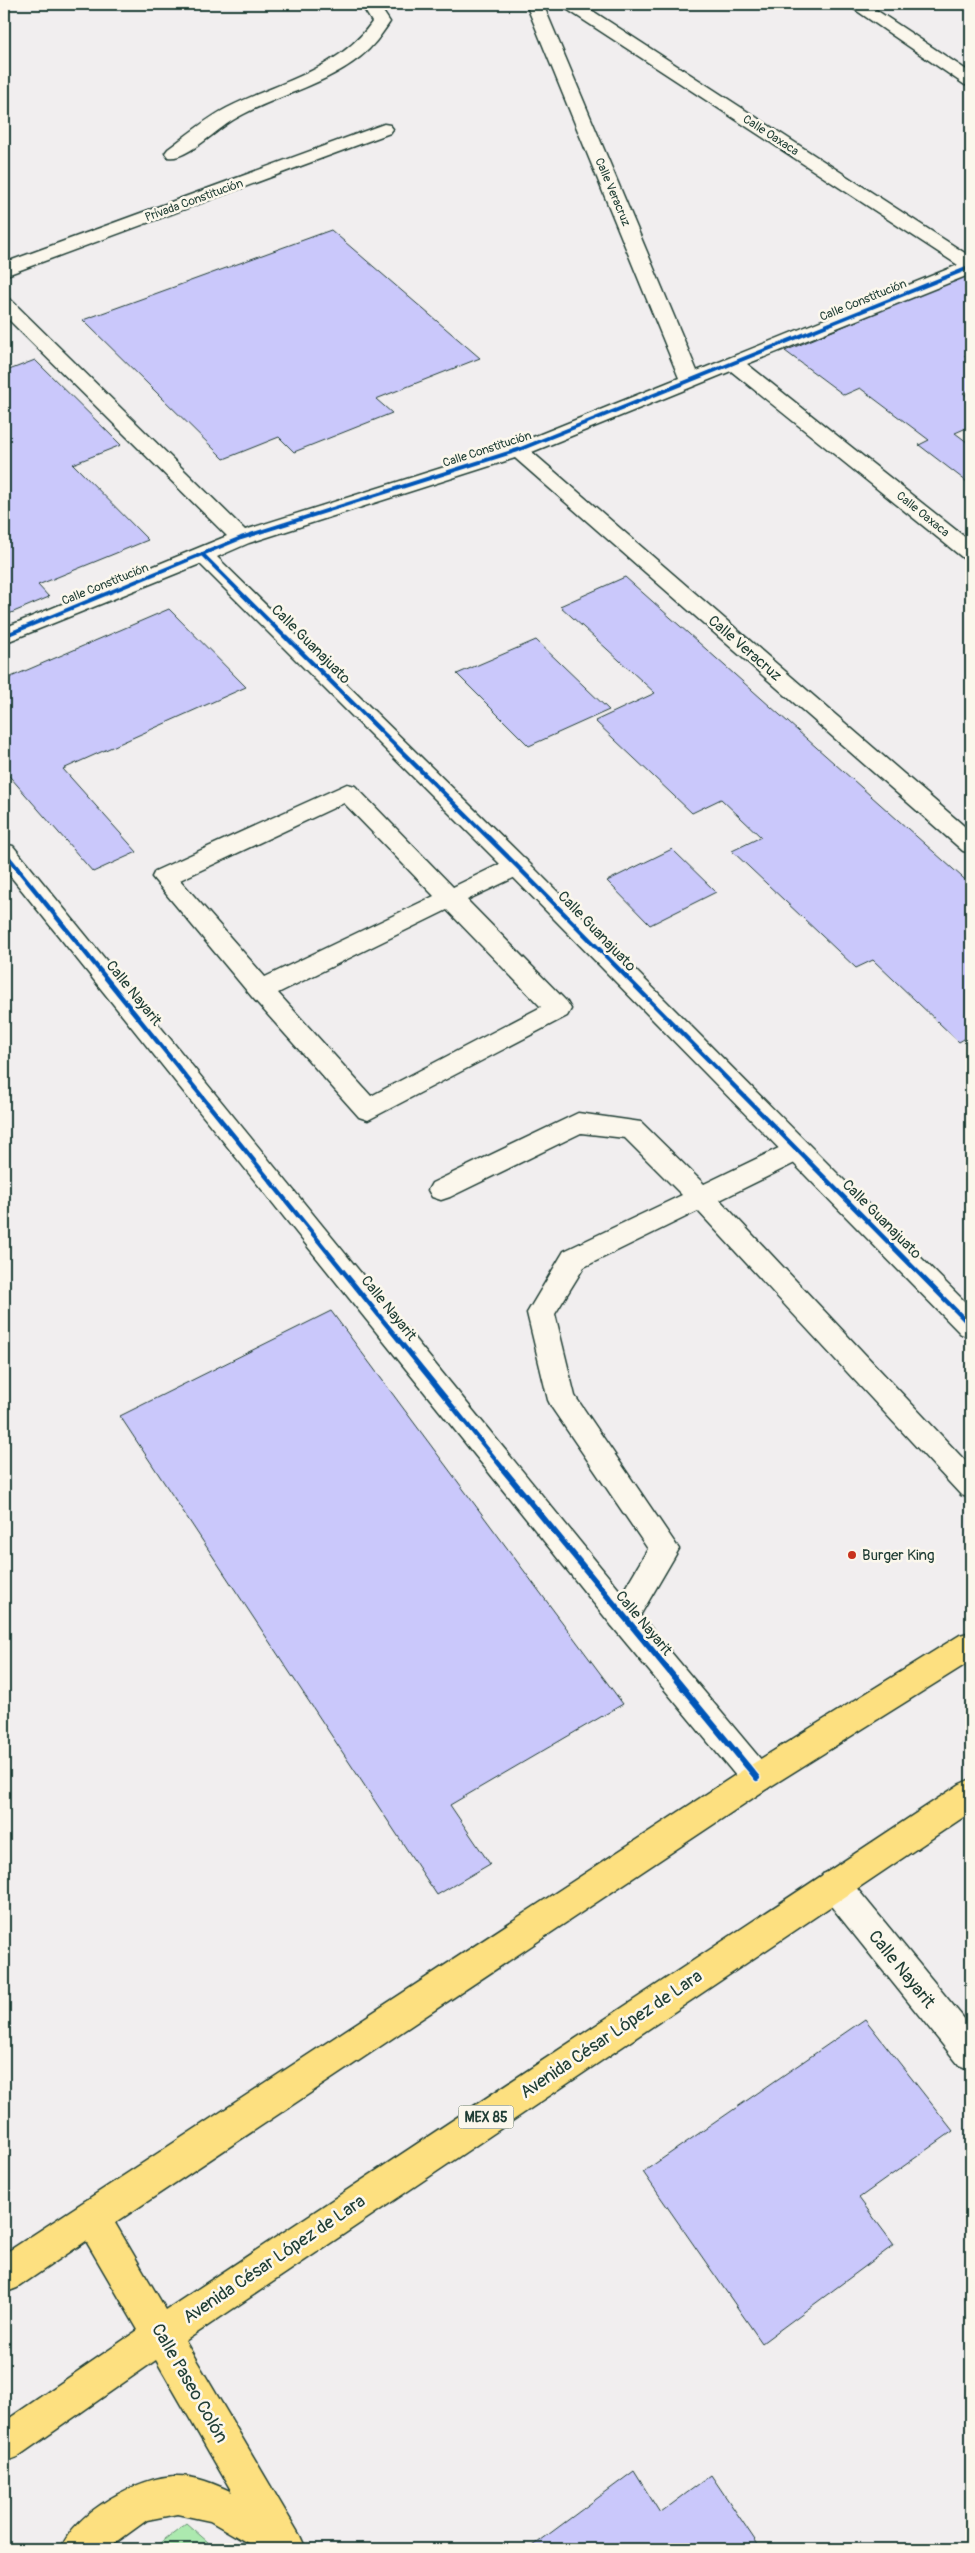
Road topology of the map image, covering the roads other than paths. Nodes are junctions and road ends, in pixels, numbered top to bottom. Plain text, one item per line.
1 (370, 4) edge
2 (534, 4) edge
3 (572, 4) edge
4 (856, 4) edge
5 (971, 81) edge
6 (384, 129) dead end
7 (174, 153) dead end
8 (971, 266) edge
9 (4, 270) edge
10 (4, 304) edge
11 (733, 363) junction
12 (691, 381) junction
13 (518, 450) junction
14 (240, 538) junction
15 (971, 552) edge
16 (203, 555) junction
17 (4, 636) edge
18 (971, 845) edge
19 (4, 852) edge
20 (517, 866) junction
21 (450, 899) junction
22 (261, 990) junction
23 (796, 1151) junction
24 (441, 1190) dead end
25 (701, 1197) junction
26 (971, 1326) edge
27 (971, 1486) edge
28 (623, 1616) junction
29 (971, 1645) edge
30 (757, 1778) junction
31 (971, 1794) edge
32 (834, 1885) junction
33 (971, 2053) edge
34 (92, 2218) junction
35 (4, 2276) edge
36 (161, 2335) junction
37 (4, 2444) edge
38 (286, 2547) edge
39 (80, 2549) edge

1 - 7 street
2 - 12 street, Calle Veracruz
3 - 8 street, Calle Oaxaca
4 - 5 street
6 - 9 street, Privada Constitución
8 - 11 street, Calle Constitución
10 - 14 street
11 - 12 street, Calle Constitución
11 - 15 street, Calle Oaxaca
12 - 13 street, Calle Constitución
13 - 14 street, Calle Constitución
13 - 18 street, Calle Veracruz
14 - 16 street, Calle Constitución
16 - 17 street, Calle Constitución
16 - 20 street, Calle Guanajuato
19 - 28 street, Calle Nayarit
20 - 21 street
20 - 23 street, Calle Guanajuato
21 - 22 street
21 - 22 street
21 - 22 street
23 - 25 street
23 - 26 street, Calle Guanajuato
24 - 25 street
25 - 27 street
25 - 28 street
28 - 30 street, Calle Nayarit
29 - 30 main road
30 - 34 main road
31 - 32 main road, Avenida César López de Lara / MEX 85
32 - 33 street, Calle Nayarit
32 - 36 main road, Avenida César López de Lara / MEX 85
34 - 35 main road
34 - 36 main road, Calle Paseo Colón
36 - 37 main road, Avenida César López de Lara / MEX 85
36 - 38 main road, Calle Paseo Colón
38 - 39 main road

